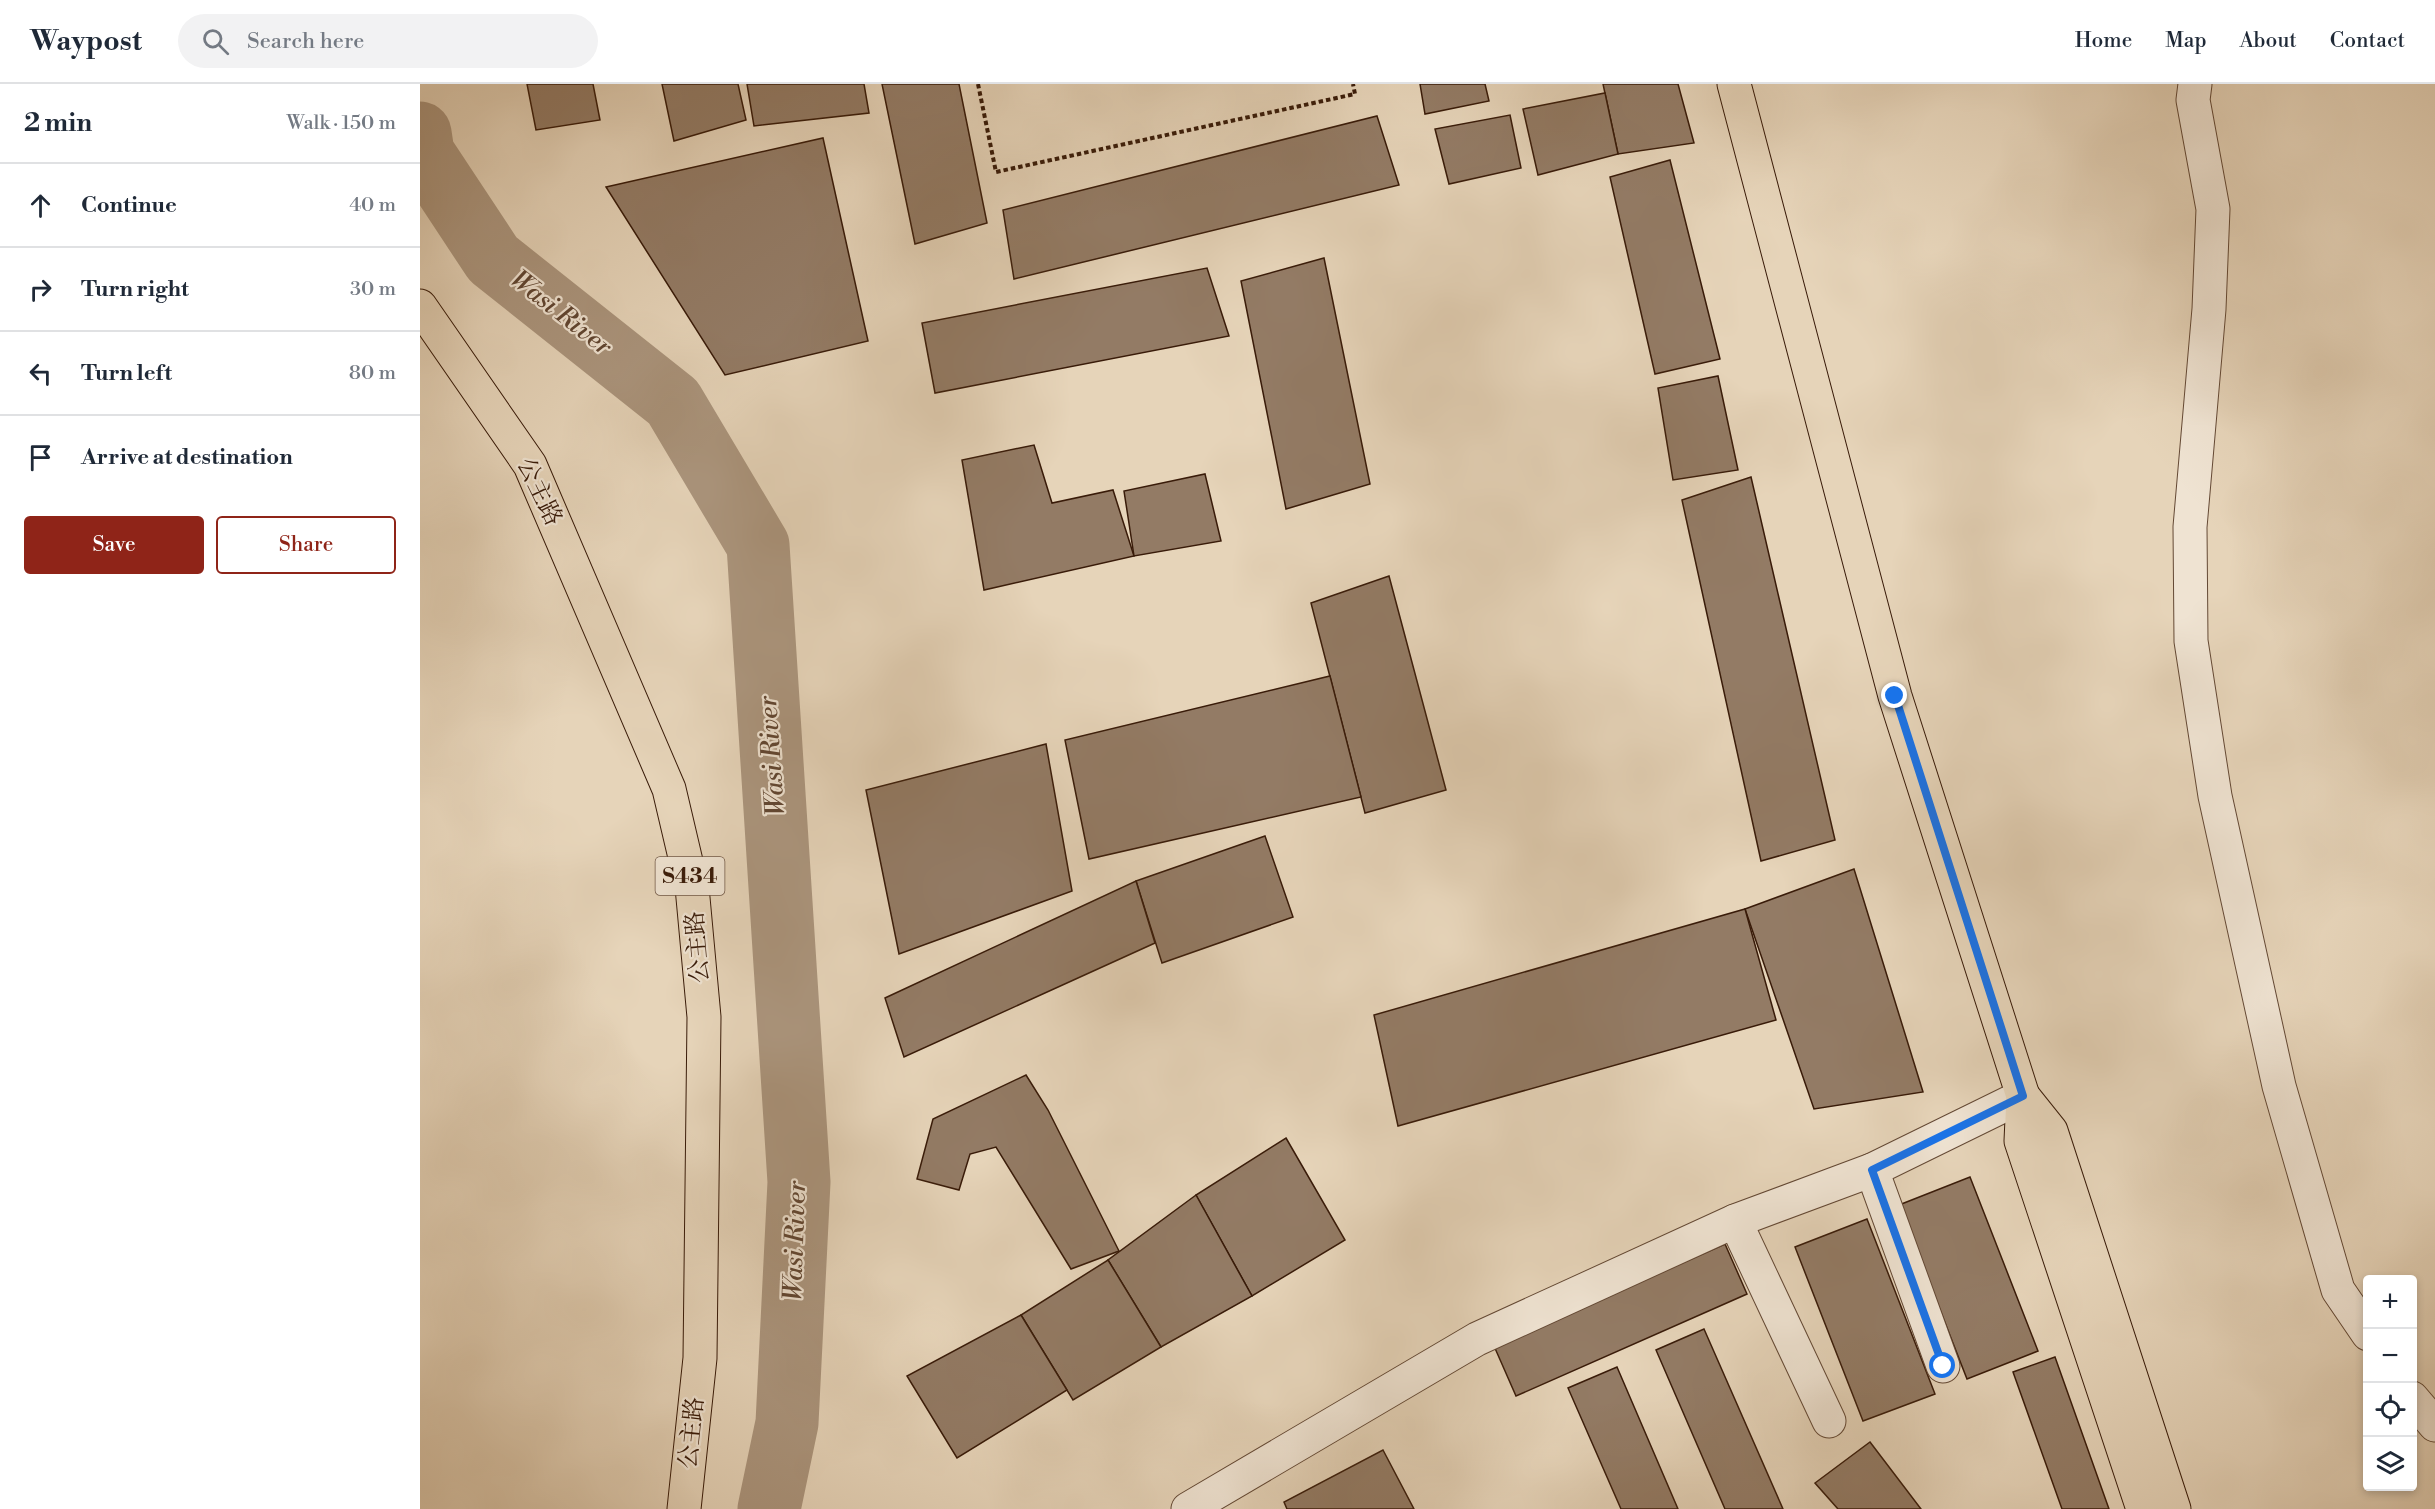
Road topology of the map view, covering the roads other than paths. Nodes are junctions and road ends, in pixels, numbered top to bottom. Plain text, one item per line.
1 (1734, 84) edge
2 (2195, 84) edge
3 (420, 306) edge
4 (2023, 1096) junction
5 (1872, 1170) junction
6 (1735, 1221) junction
7 (2364, 1329) edge
8 (1943, 1366) dead end
9 (2417, 1404) edge
10 (1829, 1421) dead end
11 (2435, 1425) edge
12 (684, 1509) edge
13 (1188, 1509) edge
14 (2143, 1509) edge
15 (2174, 1509) edge

1 - 4 main road
2 - 7 street
3 - 12 main road, 公主路 / S434
4 - 5 street
4 - 14 main road
4 - 15 main road
5 - 6 street
5 - 8 street
6 - 10 street
6 - 13 street
9 - 11 street

